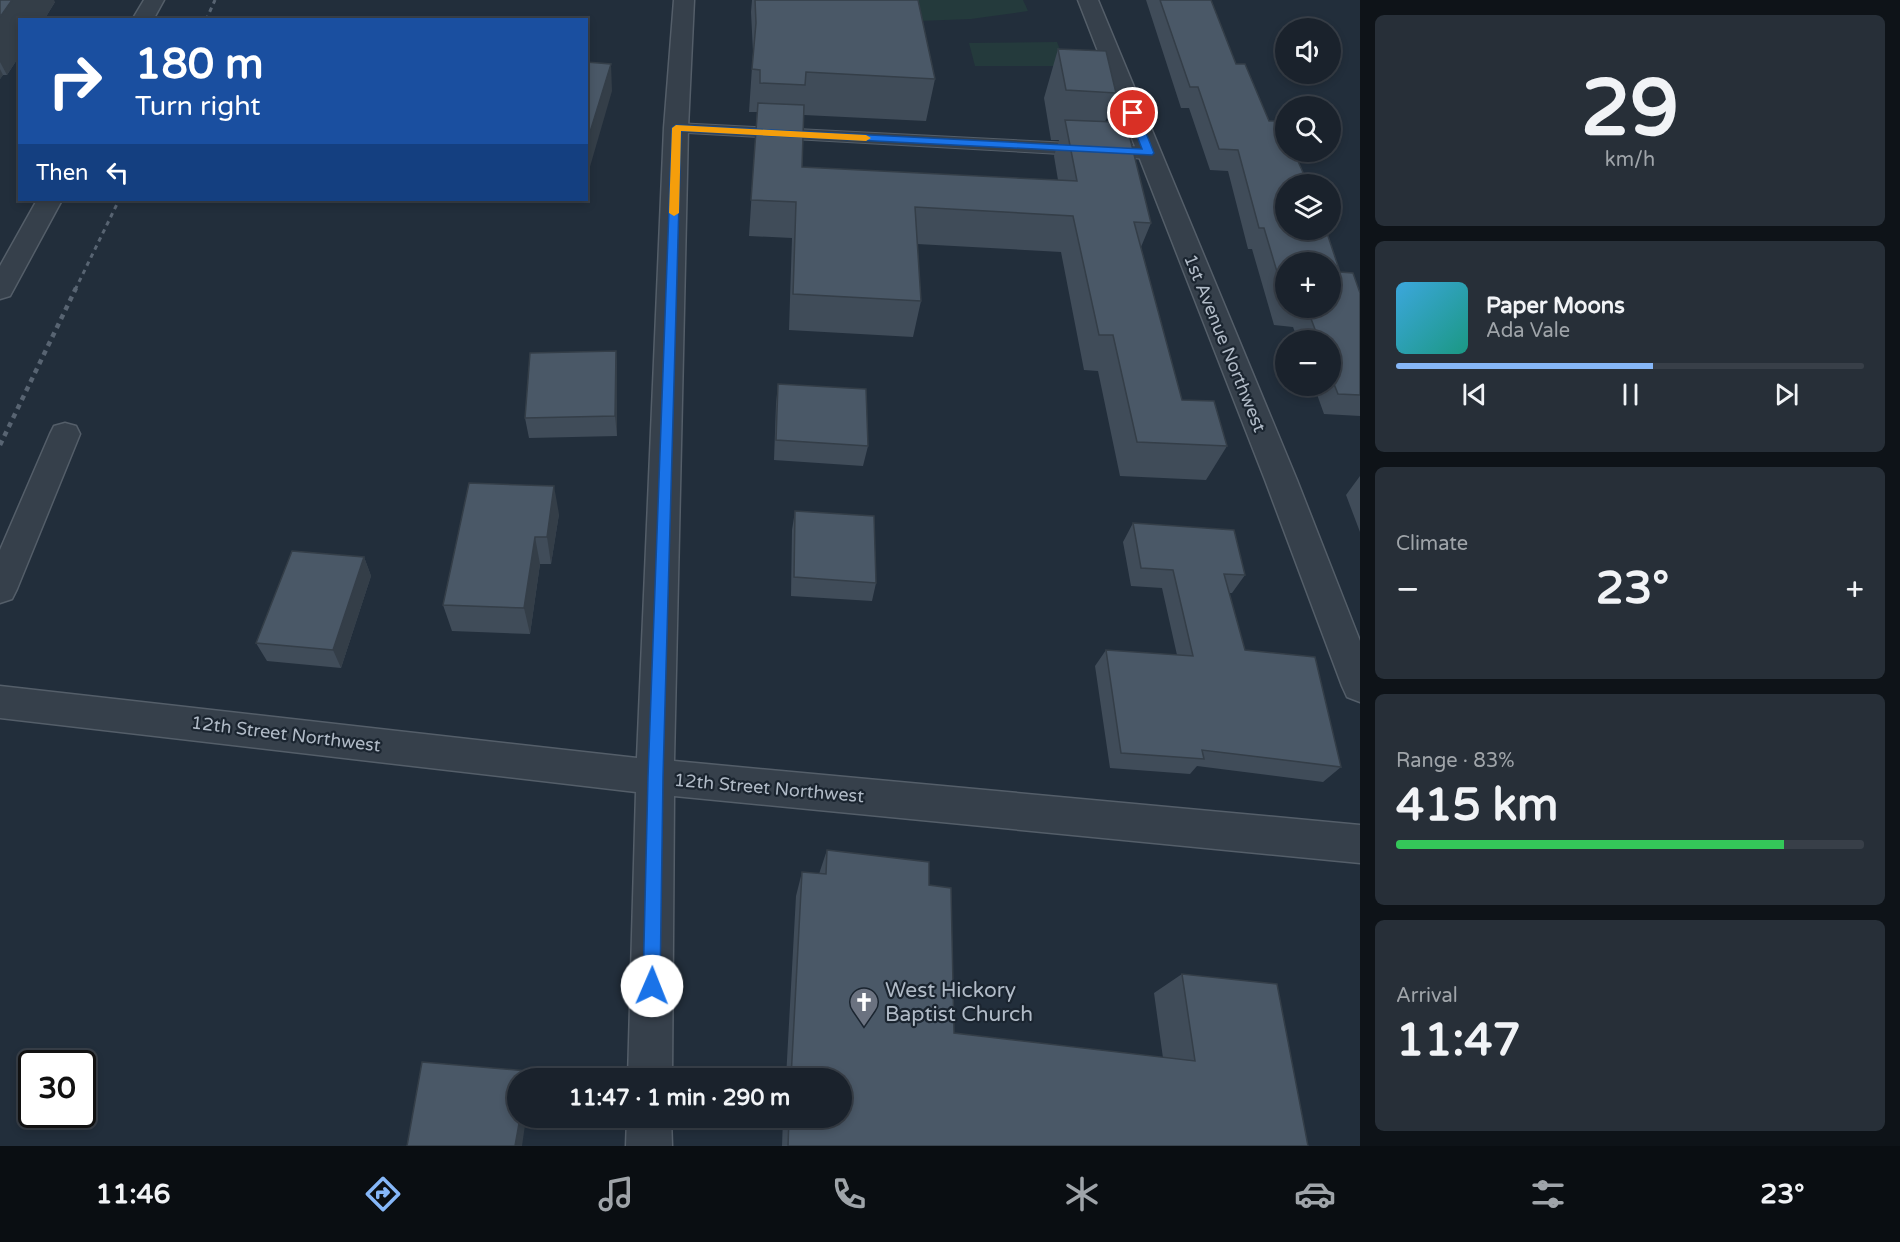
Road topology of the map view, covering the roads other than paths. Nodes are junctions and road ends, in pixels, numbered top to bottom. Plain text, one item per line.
1 (154, 0) edge
2 (1088, 0) edge
3 (689, 1) edge
4 (143, 18) edge
5 (676, 128) junction
6 (1149, 153) junction
7 (48, 201) edge
8 (0, 290) edge
9 (65, 434) dead end
10 (0, 589) edge
11 (1360, 686) edge
12 (0, 702) edge
13 (655, 777) junction
14 (1360, 844) edge
15 (650, 1068) edge
16 (649, 1128) edge
17 (649, 1146) edge

1 - 4 street
2 - 6 street, 1st Avenue Northwest
3 - 5 street
5 - 6 lane
5 - 13 street
6 - 11 street, 1st Avenue Northwest
7 - 8 street
9 - 10 street
12 - 13 street, 12th Street Northwest
13 - 14 street, 12th Street Northwest
13 - 15 street
16 - 17 street

